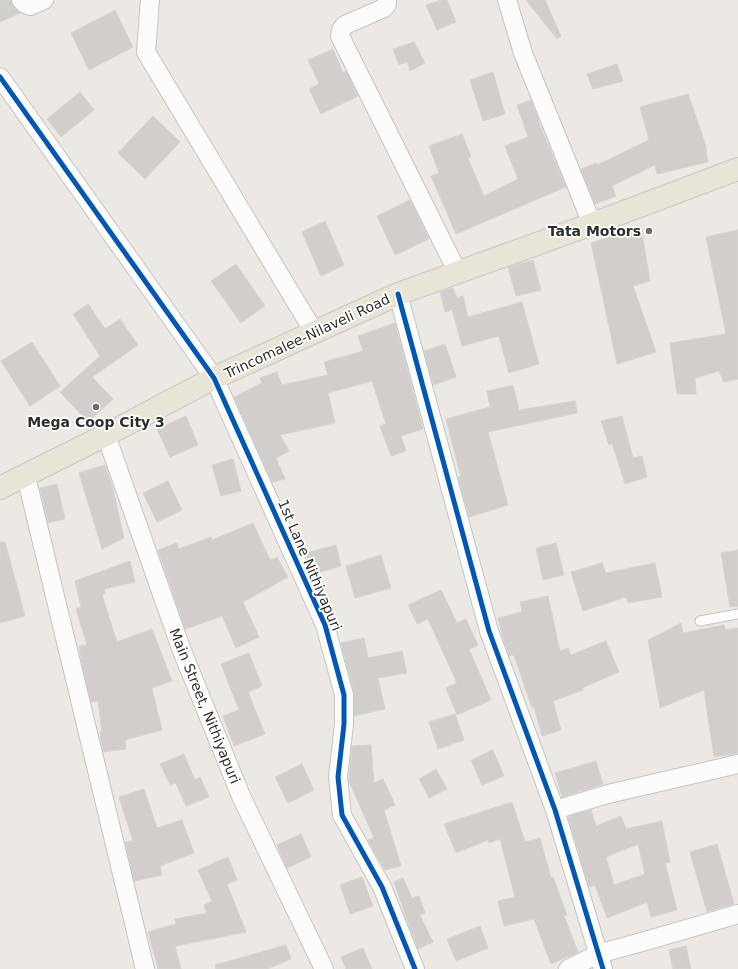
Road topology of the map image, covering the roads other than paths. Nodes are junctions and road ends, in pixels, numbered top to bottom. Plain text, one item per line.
1 (21, 0) edge
2 (44, 0) edge
3 (150, 0) edge
4 (387, 0) edge
5 (507, 0) edge
6 (0, 77) edge
7 (738, 169) edge
8 (592, 224) junction
9 (458, 273) junction
10 (398, 294) junction
11 (314, 332) junction
12 (214, 378) junction
13 (106, 435) junction
14 (26, 476) junction
15 (0, 488) edge
16 (738, 614) edge
17 (700, 620) dead end
18 (738, 764) edge
19 (555, 810) junction
20 (738, 914) edge
21 (601, 961) edge
22 (145, 969) edge
23 (324, 969) edge
24 (416, 969) edge
25 (568, 969) edge

1 - 2 street
3 - 11 street
4 - 9 street
5 - 8 street
6 - 12 street, 1st Lane Nithiyapuri
7 - 8 main road, Trincomalee-Nilaveli Road
8 - 9 main road, Trincomalee-Nilaveli Road
9 - 10 main road, Trincomalee-Nilaveli Road
10 - 11 main road, Trincomalee-Nilaveli Road
10 - 19 street
11 - 12 main road, Trincomalee-Nilaveli Road
12 - 13 main road, Trincomalee-Nilaveli Road
12 - 24 street, 1st Lane Nithiyapuri
13 - 14 main road, Trincomalee-Nilaveli Road
13 - 23 street, Main Street, Nithiyapuri
14 - 15 main road, Trincomalee-Nilaveli Road
14 - 22 street
16 - 17 lane
18 - 19 street
19 - 21 street
20 - 21 street
21 - 25 street

